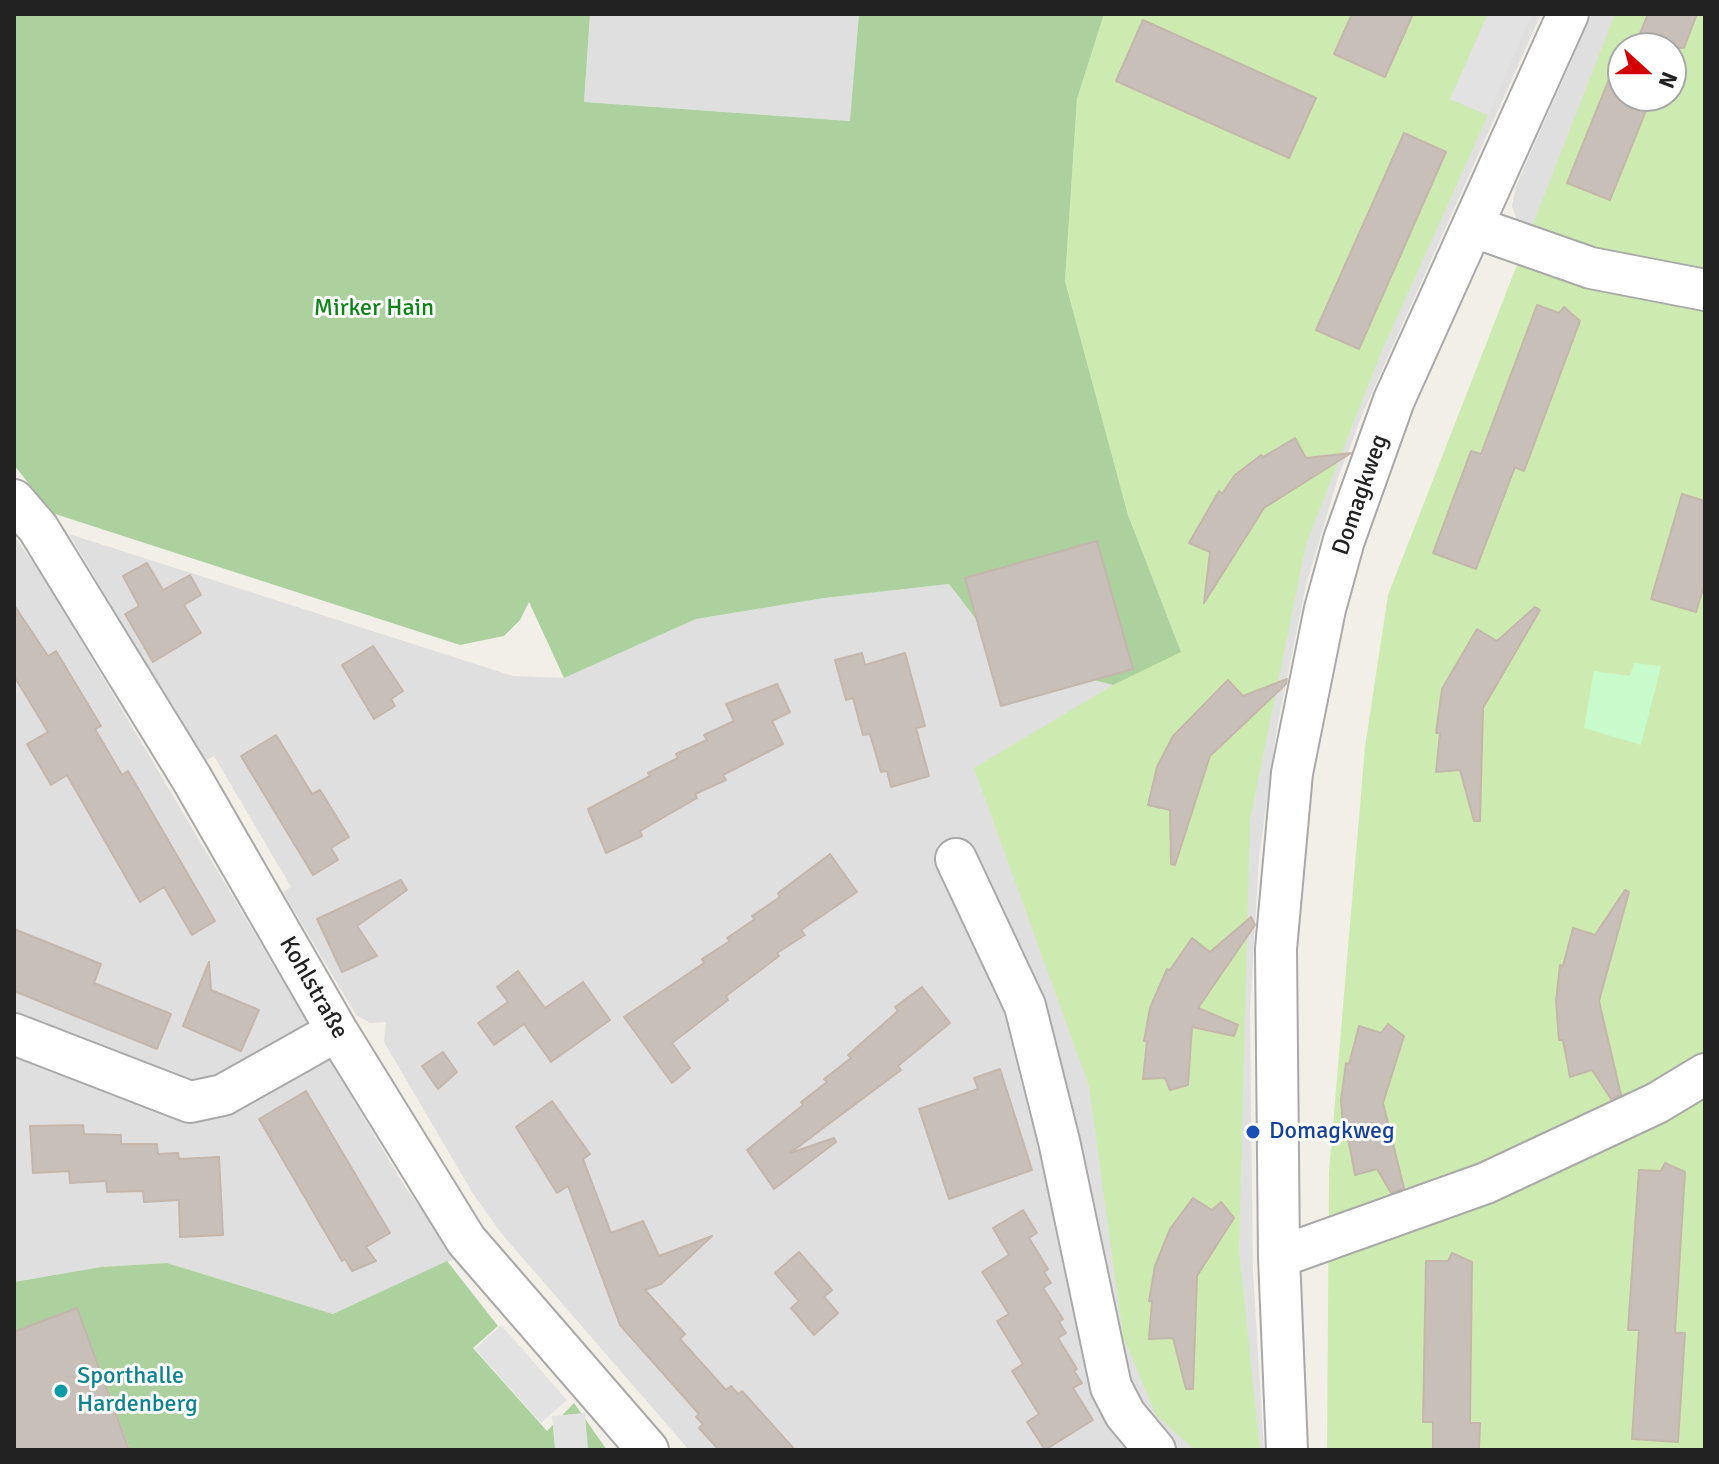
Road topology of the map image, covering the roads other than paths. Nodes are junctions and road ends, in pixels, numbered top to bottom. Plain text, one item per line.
1 (1568, 14) edge
2 (1474, 227) junction
3 (1705, 290) edge
4 (14, 500) edge
5 (956, 859) dead end
6 (337, 1031) junction
7 (14, 1034) edge
8 (1705, 1074) edge
9 (1279, 1257) junction
10 (648, 1450) edge
11 (1155, 1450) edge
12 (1287, 1450) edge

1 - 2 street, Domagkweg
2 - 3 street
2 - 9 street, Domagkweg
4 - 6 street, Kohlstraße
5 - 11 street
6 - 7 street
6 - 10 street, Kohlstraße
8 - 9 street
9 - 12 street, Domagkweg

